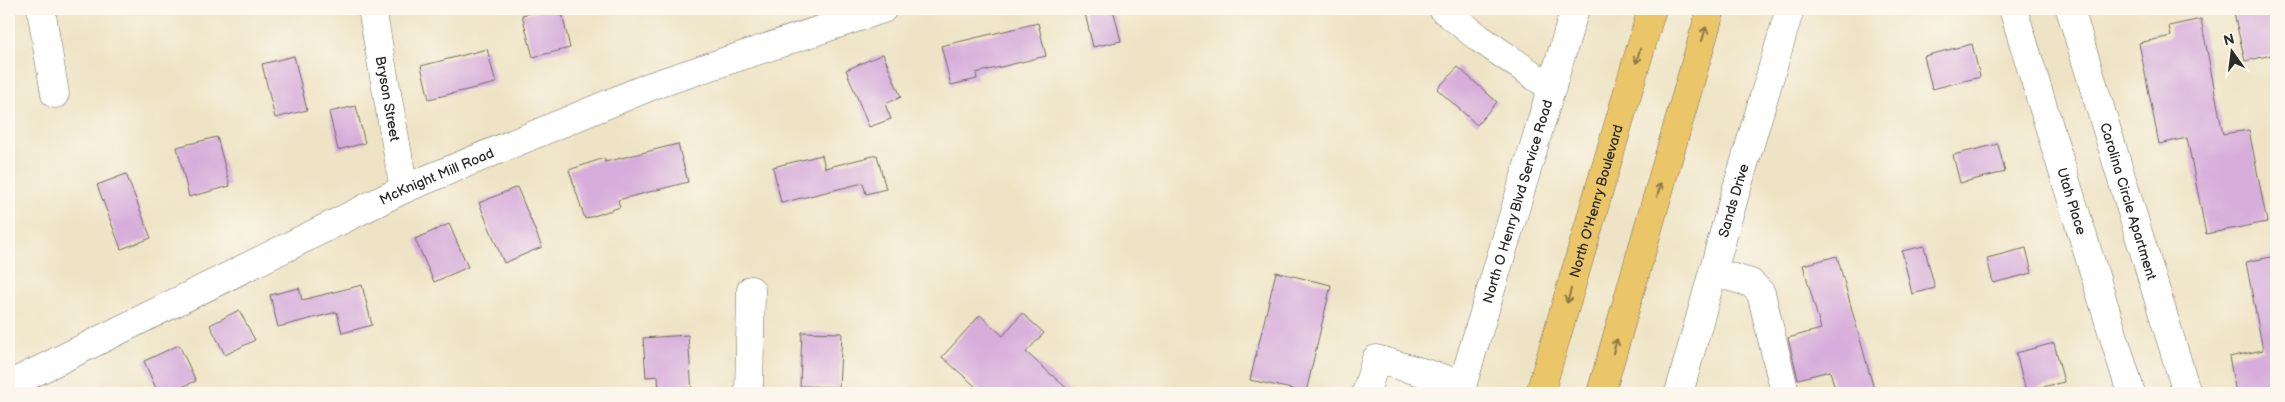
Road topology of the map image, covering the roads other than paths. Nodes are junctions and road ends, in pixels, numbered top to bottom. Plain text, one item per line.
1 (41, 9) edge
2 (372, 9) edge
3 (883, 9) edge
4 (1575, 9) edge
5 (1652, 9) edge
6 (1711, 9) edge
7 (1790, 9) edge
8 (2013, 9) edge
9 (2070, 9) edge
10 (1453, 10) edge
11 (1552, 88) junction
12 (55, 94) dead end
13 (404, 189) junction
14 (1713, 272) junction
15 (751, 290) dead end
16 (9, 385) edge
17 (1461, 389) edge
18 (749, 393) edge
19 (1366, 393) edge
20 (1540, 393) edge
21 (1601, 393) edge
22 (1679, 393) edge
23 (1785, 393) edge
24 (2131, 393) edge
25 (2187, 393) edge

1 - 12 street
2 - 13 street, Bryson Street
3 - 13 street, McKnight Mill Road
4 - 11 street, North O Henry Blvd Service Road
5 -> 20 highway, North O'Henry Boulevard
21 -> 6 highway
7 - 14 street, Sands Drive
8 - 24 street, Utah Place
9 - 25 street, Carolina Circle Apartment
10 - 11 street
11 - 17 street, North O Henry Blvd Service Road
13 - 16 street, McKnight Mill Road
14 - 22 street, Sands Drive
14 - 23 street
15 - 18 street
17 - 19 street

